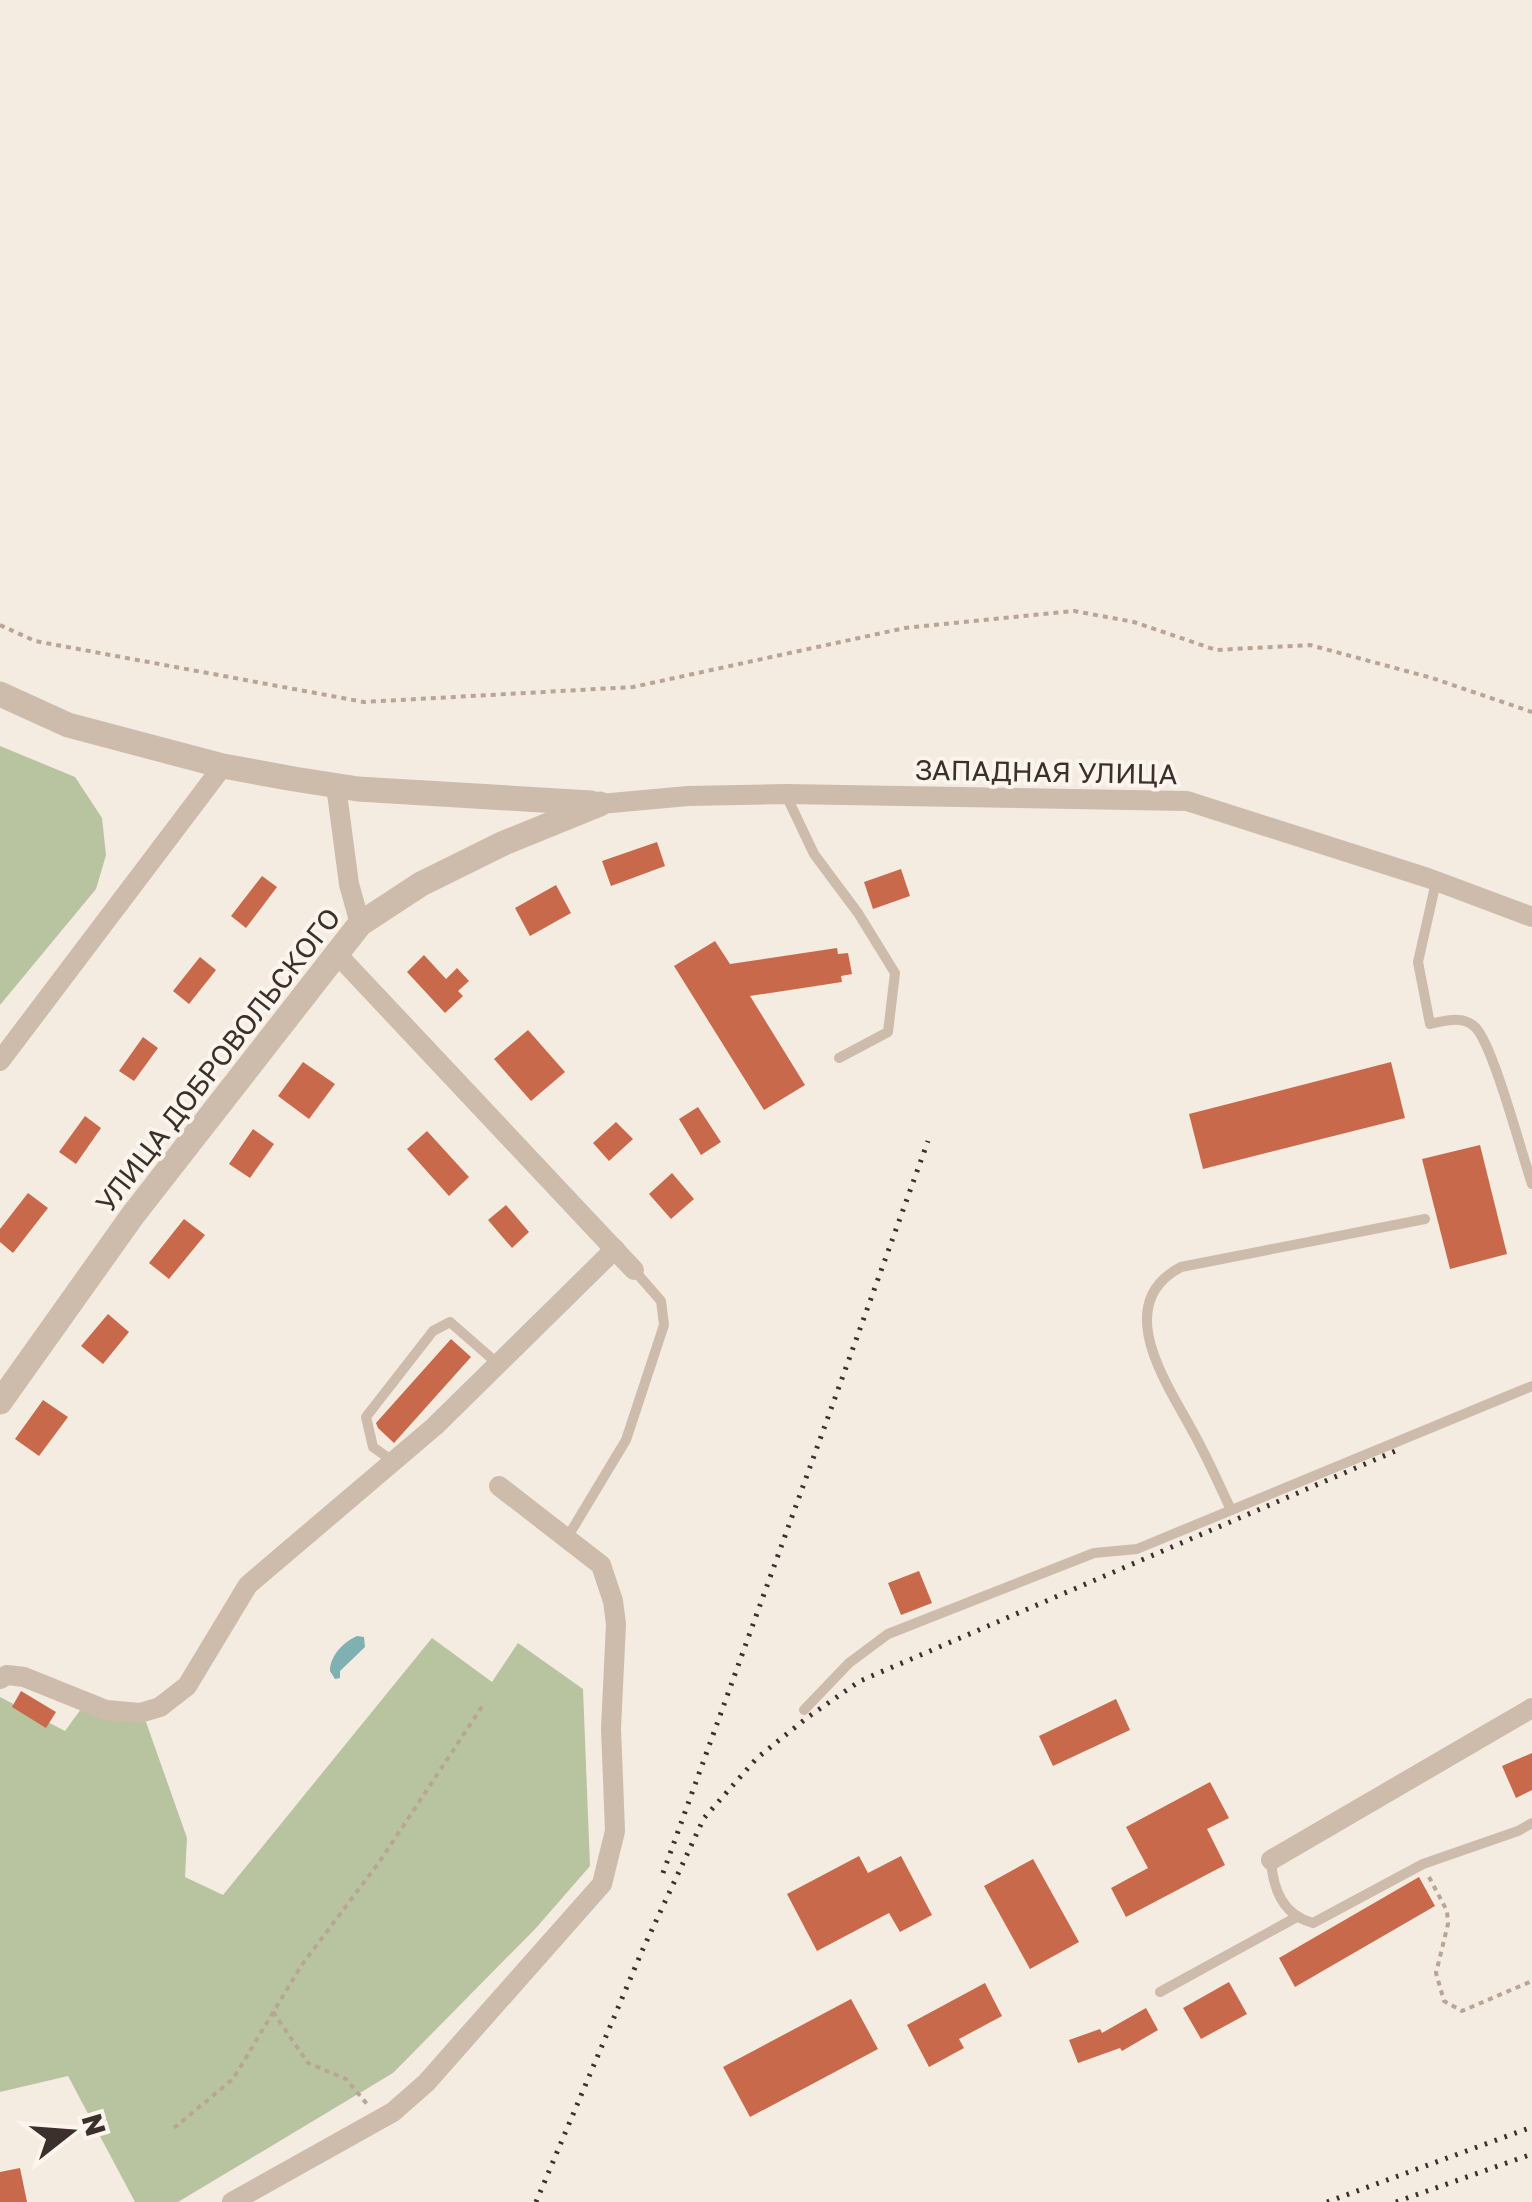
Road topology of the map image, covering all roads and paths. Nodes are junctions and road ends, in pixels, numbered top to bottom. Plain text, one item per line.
1 (0, 625) edge
2 (0, 694) edge
3 (1532, 712) edge
4 (223, 766) junction
5 (336, 786) junction
6 (786, 794) junction
7 (600, 804) junction
8 (1436, 882) junction
9 (1532, 917) edge
10 (360, 924) junction
11 (334, 952) junction
12 (839, 1058) dead end
13 (0, 1061) edge
14 (1532, 1184) edge
15 (1425, 1219) dead end
16 (615, 1249) junction
17 (634, 1270) joint
18 (498, 1364) junction
19 (1532, 1386) edge
20 (0, 1402) edge
21 (394, 1462) junction
22 (500, 1486) dead end
23 (1231, 1510) junction
24 (567, 1538) junction
25 (0, 1678) edge
26 (483, 1704) dead end
27 (1532, 1708) edge
28 (804, 1710) dead end
29 (1532, 1823) edge
30 (1271, 1860) joint
31 (1422, 1864) junction
32 (1295, 1918) junction
33 (1532, 1981) edge
34 (1160, 1992) dead end
35 (273, 2012) junction
36 (380, 2119) junction
37 (174, 2128) dead end
38 (232, 2202) edge

1 - 3 path
2 - 4 street
4 - 5 street
4 - 13 street
5 - 7 street
5 - 10 street
6 - 7 street, ЗАПАДНАЯ УЛИЦА
6 - 8 street, ЗАПАДНАЯ УЛИЦА
6 - 12 lane
7 - 10 street, УЛИЦА ДОБРОВОЛЬСКОГО
8 - 9 street, ЗАПАДНАЯ УЛИЦА
8 - 14 lane
10 - 11 street, УЛИЦА ДОБРОВОЛЬСКОГО
11 - 16 street
11 - 20 street, УЛИЦА ДОБРОВОЛЬСКОГО
15 - 23 lane
16 - 17 street
16 - 18 street
17 - 24 lane
18 - 21 street
18 - 21 lane
19 - 23 lane
21 - 25 street
22 - 24 street
23 - 28 lane
24 - 36 street
26 - 35 path
27 - 30 street
29 - 31 lane
30 - 32 lane
31 - 32 lane
31 - 33 path
32 - 34 lane
35 - 36 path
35 - 37 path
36 - 38 street

